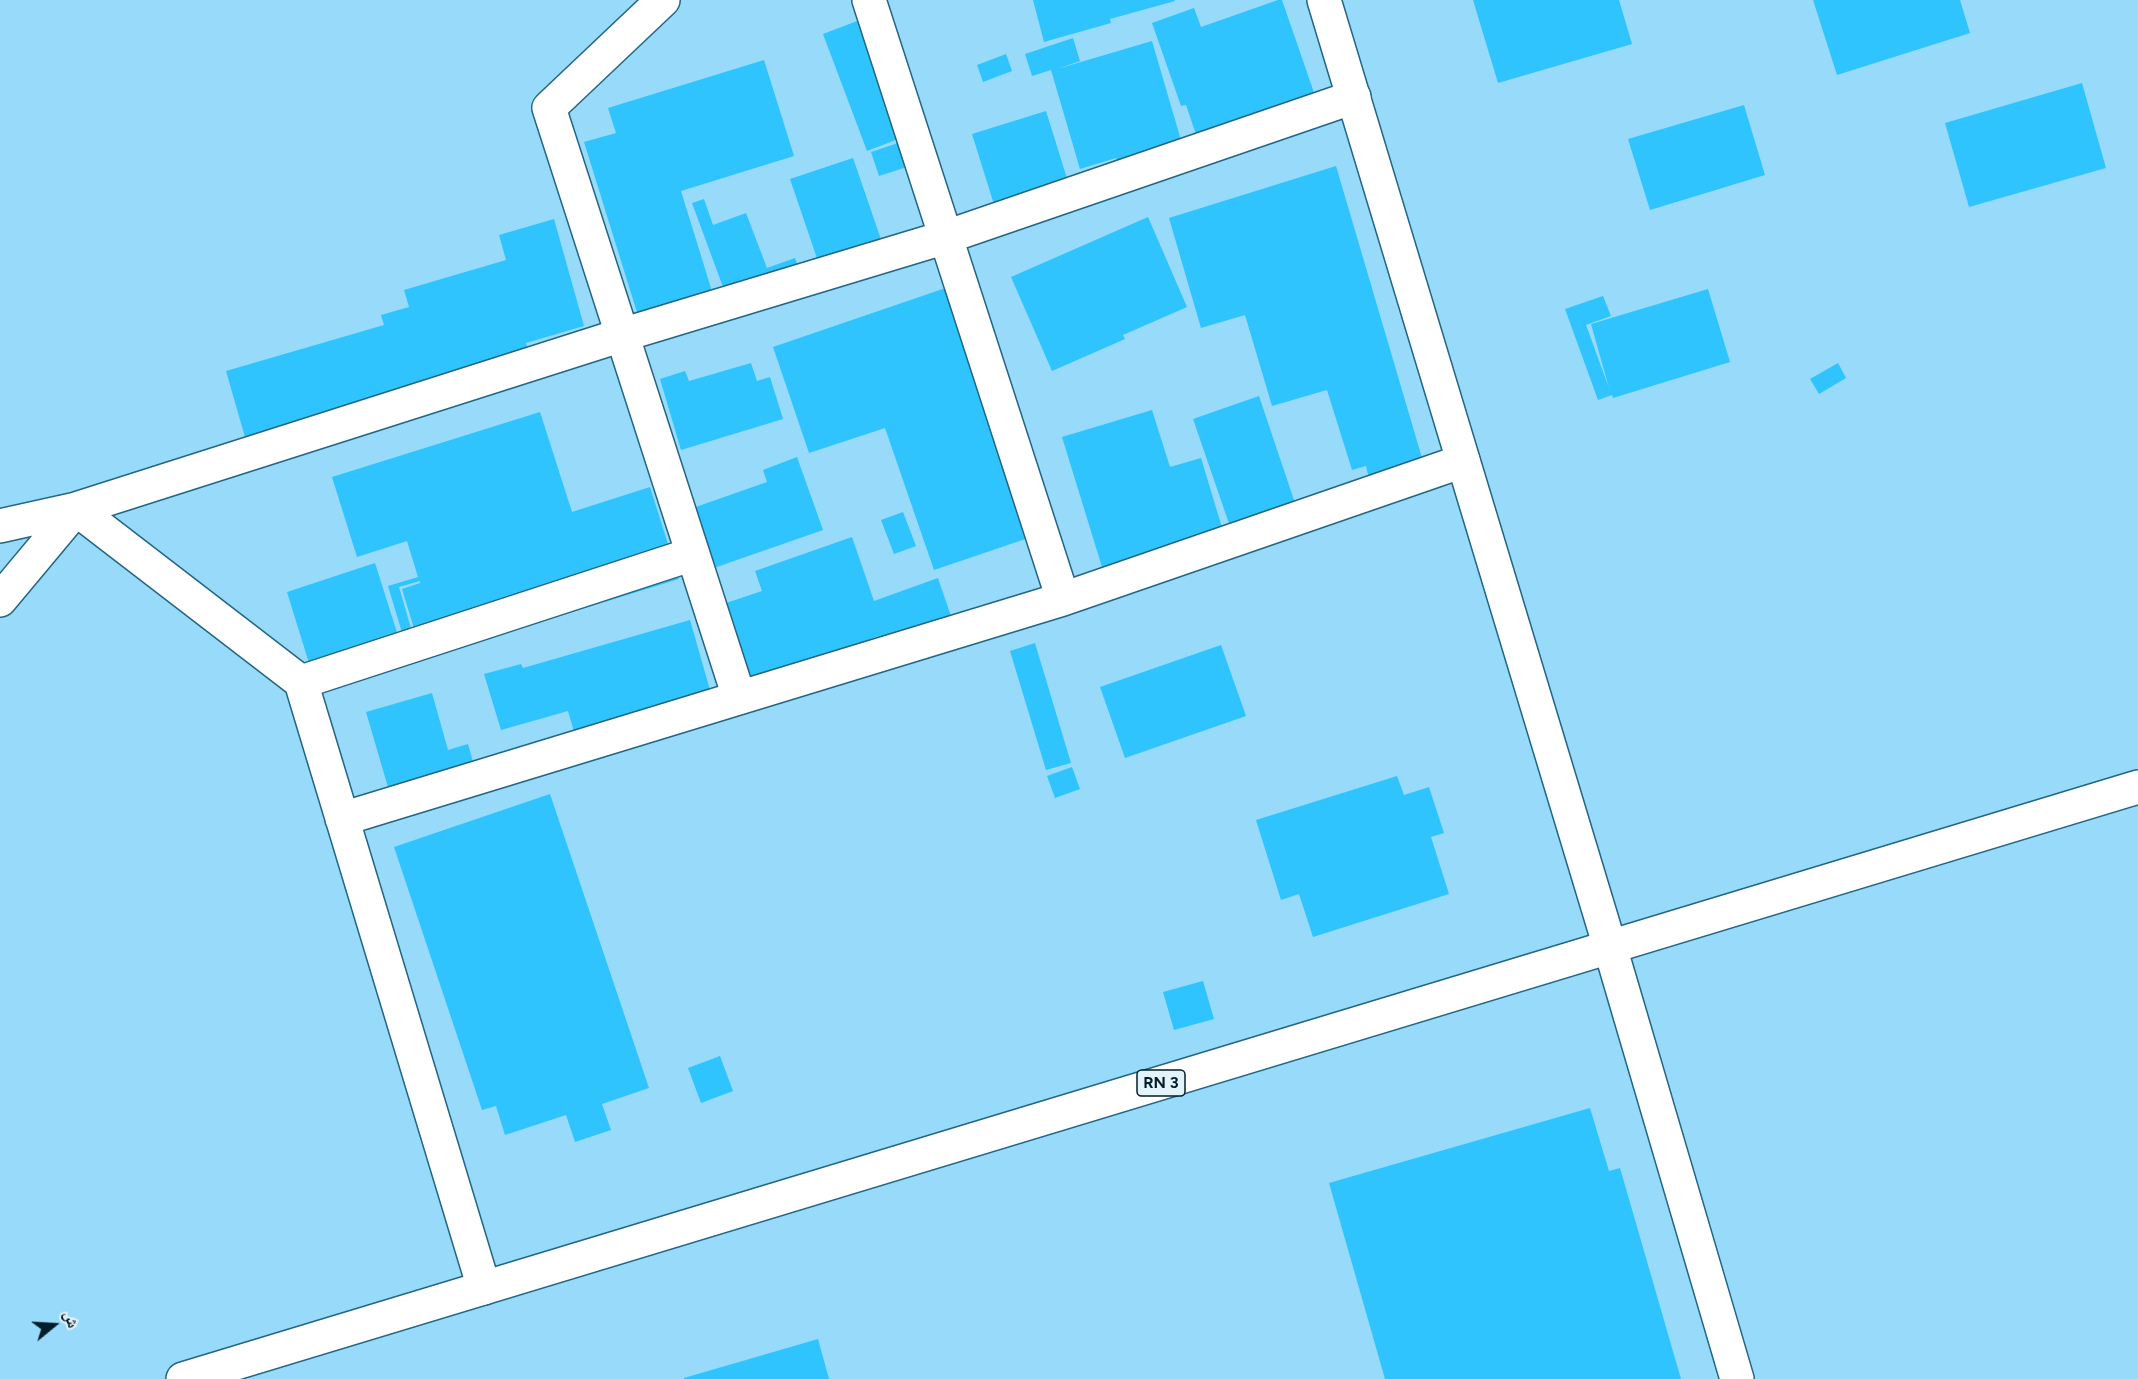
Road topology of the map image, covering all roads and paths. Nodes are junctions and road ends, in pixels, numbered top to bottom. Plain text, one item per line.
1 (663, 0) edge
2 (869, 0) edge
3 (1324, 0) edge
4 (1354, 97) junction
5 (946, 237) junction
6 (622, 334) junction
7 (1463, 461) junction
8 (76, 509) junction
9 (0, 526) edge
10 (693, 554) junction
11 (1063, 598) junction
12 (0, 600) edge
13 (301, 682) junction
14 (740, 697) junction
15 (2138, 787) edge
16 (342, 819) junction
17 (1610, 947) junction
18 (484, 1288) junction
19 (183, 1379) edge
20 (1737, 1379) edge

1 - 6 street
2 - 5 street
3 - 4 street
4 - 5 street
4 - 7 street
5 - 6 street
5 - 11 street
6 - 8 street
6 - 10 street
7 - 11 street
7 - 17 street
8 - 9 street
8 - 12 street
8 - 13 street
10 - 13 street
10 - 14 street
11 - 14 street
13 - 16 street
14 - 16 street
15 - 17 street, RN 3
16 - 18 street
17 - 18 street, RN 3
17 - 20 street
18 - 19 street, RN 3

